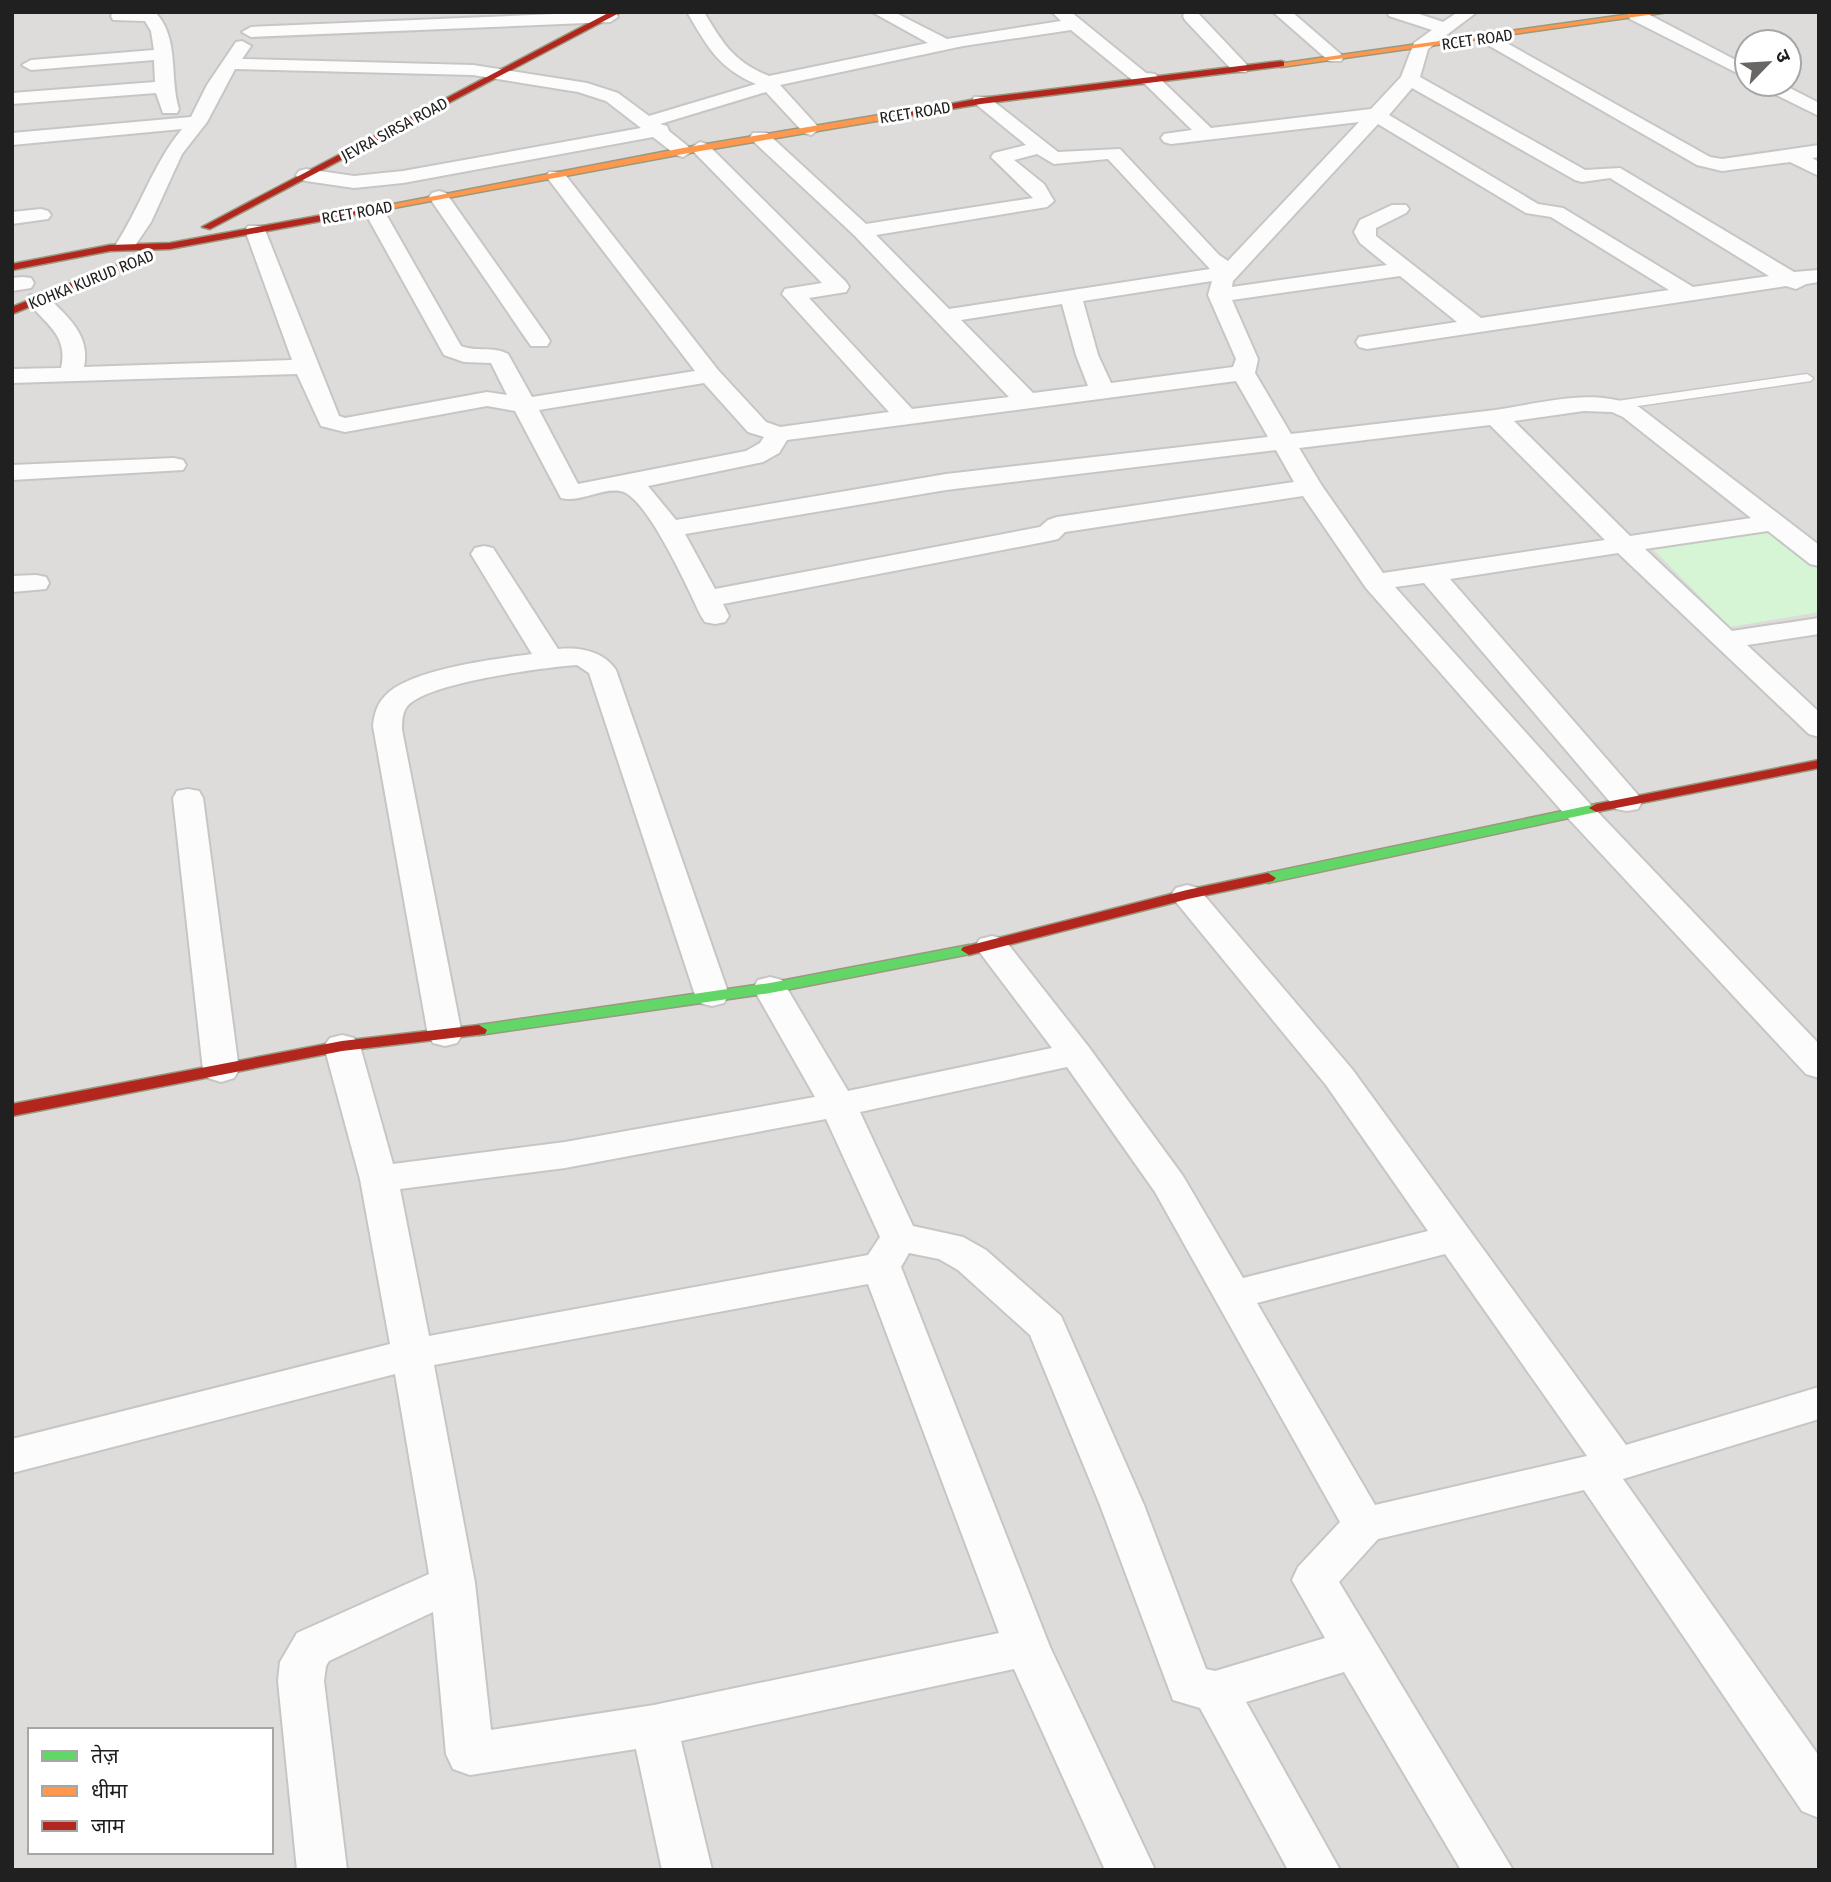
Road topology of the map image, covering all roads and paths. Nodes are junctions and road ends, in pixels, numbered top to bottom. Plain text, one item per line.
1 (265, 12) edge
2 (325, 12) edge
3 (695, 12) edge
4 (880, 12) edge
5 (1281, 12) edge
6 (1395, 12) edge
7 (1469, 12) edge
8 (1665, 12) edge
9 (150, 14) edge
10 (614, 14) edge
11 (1636, 15) junction
12 (119, 16) dead end
13 (1191, 16) dead end
14 (1067, 18) edge
15 (1446, 29) junction
16 (316, 31) junction
17 (251, 32) junction
18 (1488, 37) junction
19 (945, 45) junction
20 (1420, 47) junction
21 (14, 54) edge
22 (163, 54) junction
23 (1335, 57) junction
24 (232, 64) junction
25 (31, 65) junction
26 (1733, 66) edge
27 (1240, 68) junction
28 (500, 74) junction
29 (1146, 79) junction
30 (1410, 79) junction
31 (769, 83) junction
32 (164, 87) junction
33 (12, 92) edge
34 (1795, 98) edge
35 (12, 99) edge
36 (981, 101) junction
37 (1819, 110) edge
38 (1379, 115) junction
39 (198, 122) junction
40 (174, 125) junction
41 (654, 126) junction
42 (811, 129) junction
43 (1207, 134) junction
44 (760, 137) junction
45 (1171, 138) dead end
46 (12, 139) edge
47 (1042, 147) junction
48 (692, 149) junction
49 (1819, 151) edge
50 (1793, 156) junction
51 (1819, 170) edge
52 (306, 175) junction
53 (556, 176) junction
54 (439, 197) junction
55 (373, 209) junction
56 (1399, 209) dead end
57 (41, 215) dead end
58 (12, 218) edge
59 (255, 230) junction
60 (861, 231) junction
61 (125, 246) junction
62 (170, 246) junction
63 (1404, 269) junction
64 (1819, 276) edge
65 (1790, 279) junction
66 (19, 284) edge
67 (1224, 284) junction
68 (75, 286) junction
69 (1688, 293) junction
70 (1071, 297) junction
71 (1819, 298) edge
72 (12, 311) edge
73 (946, 316) junction
74 (1475, 325) junction
75 (539, 341) dead end
76 (1367, 342) dead end
77 (306, 367) junction
78 (1243, 373) junction
79 (71, 374) junction
80 (12, 376) edge
81 (710, 376) junction
82 (1807, 378) dead end
83 (1102, 391) junction
84 (1027, 401) junction
85 (525, 405) junction
86 (1617, 405) junction
87 (906, 417) junction
88 (1496, 417) junction
89 (778, 434) junction
90 (1285, 443) junction
91 (174, 465) dead end
92 (12, 473) edge
93 (625, 483) junction
94 (1310, 487) junction
95 (1773, 522) junction
96 (668, 529) junction
97 (1626, 546) junction
98 (484, 554) dead end
99 (1819, 558) edge
100 (1432, 575) junction
101 (1376, 582) junction
102 (1819, 626) edge
103 (1726, 640) junction
104 (550, 659) junction
105 (1819, 728) edge
106 (1819, 764) edge
107 (188, 798) dead end
108 (1627, 802) junction
109 (1578, 811) junction
110 (1187, 895) junction
111 (992, 946) junction
112 (770, 988) junction
113 (712, 995) junction
114 (444, 1035) junction
115 (342, 1046) junction
116 (1076, 1054) junction
117 (1819, 1066) edge
118 (221, 1070) junction
119 (838, 1105) junction
120 (12, 1110) edge
121 (379, 1179) junction
122 (1452, 1238) junction
123 (890, 1252) junction
124 (1232, 1295) junction
125 (412, 1354) junction
126 (1816, 1408) edge
127 (12, 1456) edge
128 (1605, 1467) junction
129 (1364, 1525) junction
130 (453, 1583) junction
131 (1027, 1647) junction
132 (1355, 1649) junction
133 (1216, 1691) junction
134 (654, 1726) junction
135 (1819, 1796) edge
136 (322, 1870) edge
137 (687, 1870) edge
138 (1130, 1870) edge
139 (1315, 1870) edge
140 (1488, 1870) edge

1 - 17 street
2 - 16 street
3 - 31 street
4 - 19 street
5 - 23 street
6 - 15 street
7 - 15 street
8 - 11 main road, RCET ROAD
9 - 12 street
9 - 22 street
10 - 16 street
10 - 28 main road, JEVRA SIRSA ROAD
11 - 18 main road, RCET ROAD
11 - 26 street
13 - 27 street
14 - 19 street
14 - 29 street
15 - 20 street
16 - 17 street
17 - 24 street
18 - 20 main road, RCET ROAD
18 - 50 street
19 - 31 street
20 - 23 main road, RCET ROAD
20 - 30 street
21 - 25 street
22 - 25 street
22 - 32 street
23 - 27 main road, RCET ROAD
24 - 28 street
24 - 39 street
25 - 33 street
27 - 29 main road, RCET ROAD
28 - 41 street
28 - 52 main road, JEVRA SIRSA ROAD
29 - 36 main road, RCET ROAD
29 - 43 street
30 - 38 street
30 - 65 street
31 - 41 street
31 - 42 street
32 - 35 street
32 - 40 street
34 - 37 street
36 - 42 main road, RCET ROAD
36 - 47 street
38 - 43 street
38 - 67 street
38 - 69 street
39 - 40 street
39 - 61 street
40 - 46 street
41 - 48 street
41 - 52 street
42 - 44 main road, RCET ROAD
43 - 45 street
44 - 48 main road, RCET ROAD
44 - 60 street
47 - 60 street
47 - 67 street
48 - 53 main road, RCET ROAD
48 - 87 street
49 - 50 street
50 - 51 street
52 - 62 main road, JEVRA SIRSA ROAD
53 - 54 main road, RCET ROAD
53 - 81 street
54 - 55 main road, RCET ROAD
54 - 75 street
55 - 59 main road, RCET ROAD
55 - 85 street
56 - 63 street
57 - 58 street
59 - 62 main road, RCET ROAD
59 - 77 street
60 - 73 street
61 - 62 main road
61 - 66 main road
62 - 68 main road, KOHKA KURUD ROAD
63 - 67 street
63 - 74 street
64 - 65 street
65 - 69 street
65 - 71 street
66 - 68 main road, KOHKA KURUD ROAD
66 - 68 main road
66 - 72 main road, KOHKA KURUD ROAD
66 - 79 street
67 - 70 street
67 - 78 street
69 - 74 street
70 - 73 street
70 - 83 street
73 - 84 street
74 - 76 street
77 - 79 street
77 - 85 street
78 - 83 street
78 - 90 street
79 - 80 street
81 - 85 street
81 - 89 street
82 - 86 lane
83 - 84 street
84 - 87 street
85 - 93 street
86 - 88 street
86 - 95 street
87 - 89 street
88 - 90 street
88 - 97 street
89 - 93 street
90 - 94 street
90 - 96 street
91 - 92 street
93 - 96 street
94 - 96 street
94 - 101 street
95 - 97 street
95 - 99 street
97 - 100 street
97 - 103 street
98 - 104 street
100 - 101 street
100 - 108 street
101 - 109 street
102 - 103 street
103 - 105 street
104 - 113 street
104 - 114 street
106 - 108 main road
107 - 118 street
108 - 109 main road
109 - 110 main road
109 - 117 street
110 - 111 main road
110 - 122 street
111 - 112 main road
111 - 116 street
112 - 113 main road
112 - 119 street
113 - 114 main road
114 - 115 main road
115 - 118 main road
115 - 121 street
116 - 119 street
116 - 124 street
118 - 120 main road
119 - 121 street
119 - 123 street
121 - 125 street
122 - 124 street
122 - 128 street
123 - 125 street
123 - 131 street
123 - 133 street
124 - 129 street
125 - 127 street
125 - 130 street
126 - 128 street
128 - 129 street
128 - 135 street
129 - 132 street
130 - 134 street
130 - 136 street
131 - 134 street
131 - 138 street
132 - 133 street
132 - 140 street
133 - 139 street
134 - 137 street

